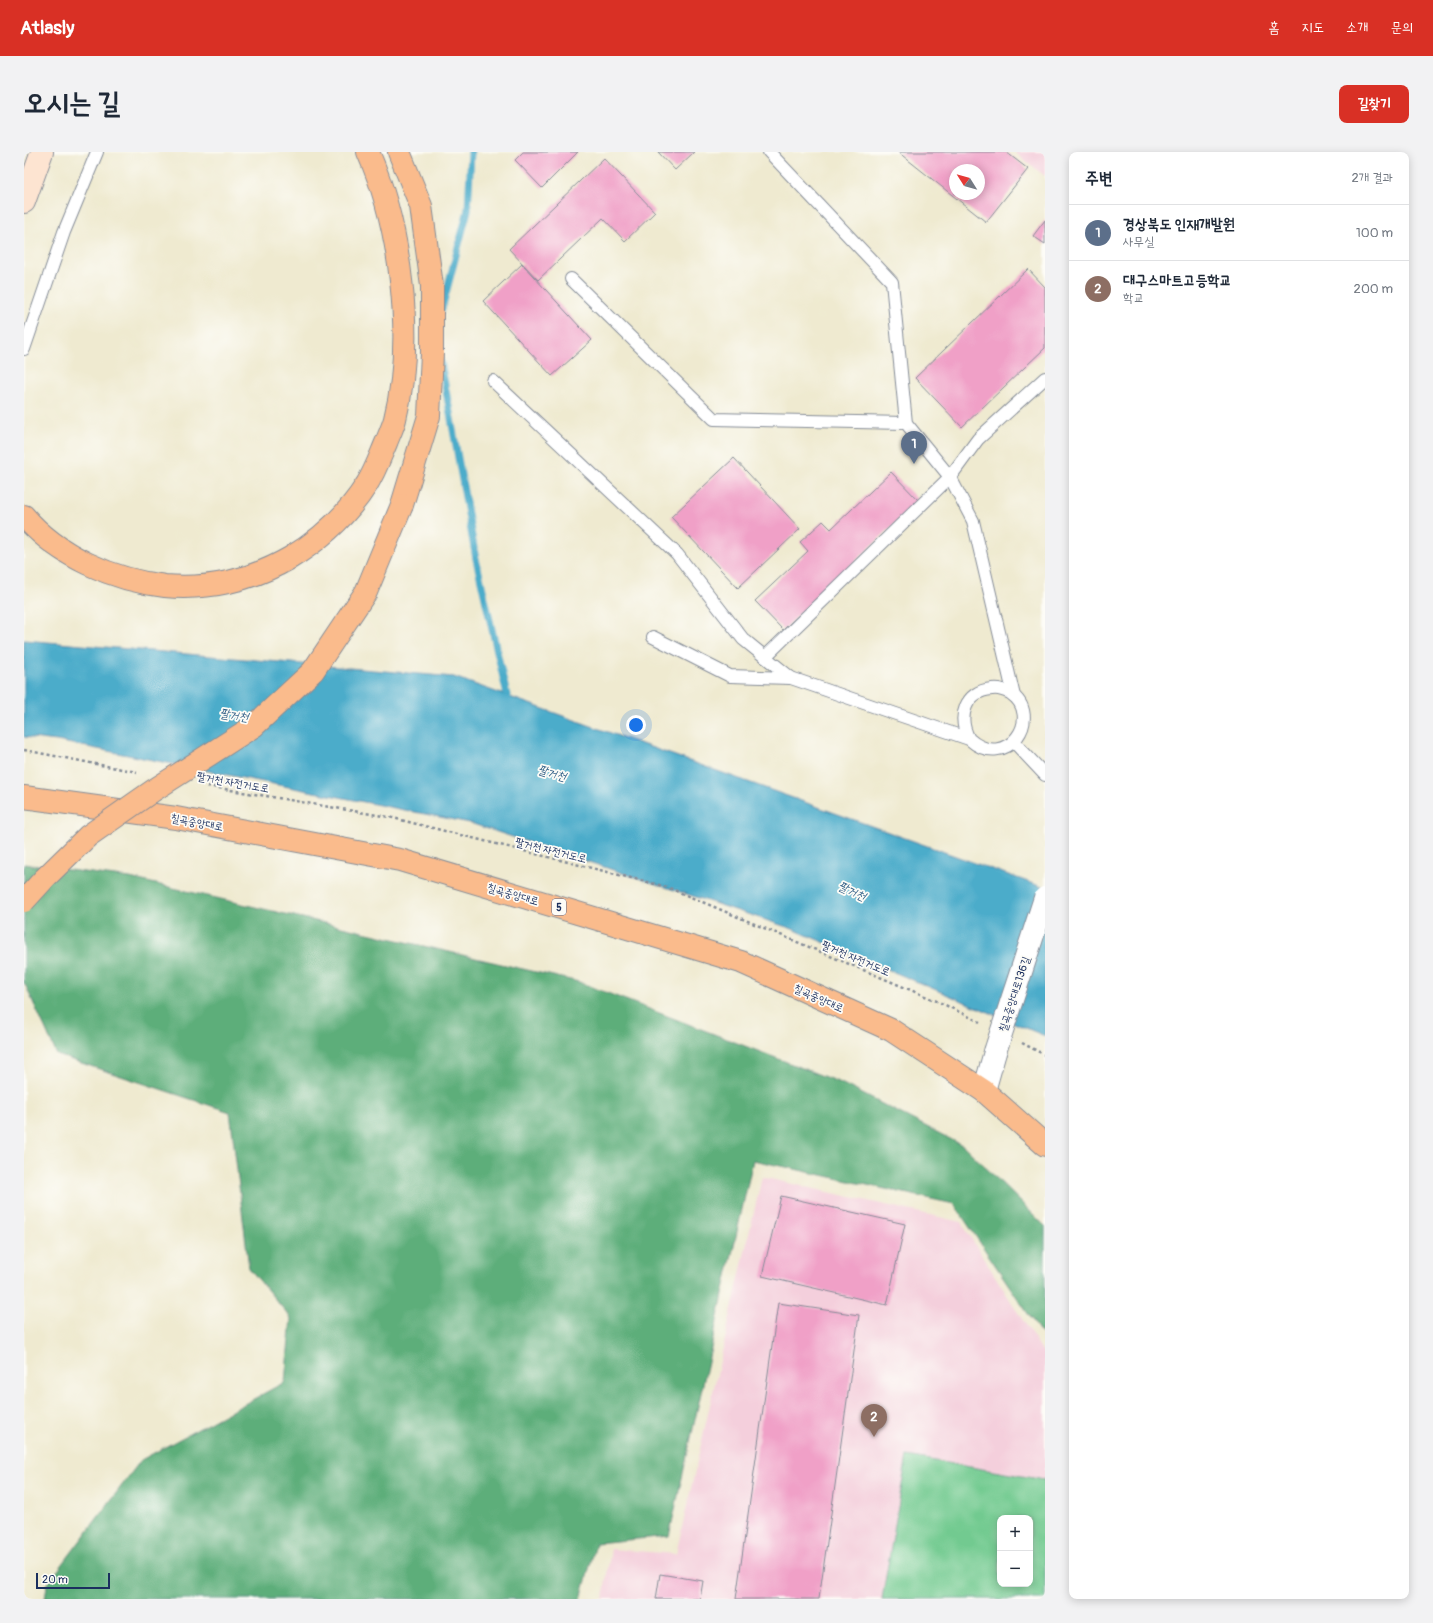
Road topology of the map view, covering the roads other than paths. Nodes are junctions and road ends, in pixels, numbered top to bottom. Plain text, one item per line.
1 (42, 152) edge
2 (97, 152) edge
3 (368, 152) edge
4 (399, 152) edge
5 (769, 152) edge
6 (24, 202) edge
7 (571, 279) dead end
8 (24, 349) edge
9 (1045, 378) edge
10 (492, 381) dead end
11 (906, 423) junction
12 (950, 477) junction
13 (24, 516) edge
14 (653, 637) dead end
15 (765, 657) junction
16 (790, 678) junction
17 (1014, 696) junction
18 (969, 739) junction
19 (1014, 742) junction
20 (1045, 774) edge
21 (24, 798) edge
22 (1045, 898) edge
23 (24, 902) edge
24 (984, 1091) junction
25 (1045, 1145) edge

1 - 6 main road
2 - 8 lane
3 - 13 main road
4 - 23 main road, bridge
5 - 11 lane
7 - 11 lane
9 - 12 lane
10 - 15 lane
11 - 12 lane
12 - 15 lane
12 - 17 lane
14 - 16 lane
15 - 16 lane
16 - 18 lane
17 - 18 lane
17 - 19 lane
18 - 19 lane
19 - 20 lane
21 - 24 main road, 칠곡중앙대로 / 5
22 - 24 street, 칠곡중앙대로136길, bridge
24 - 25 main road, 칠곡중앙대로 / 5

